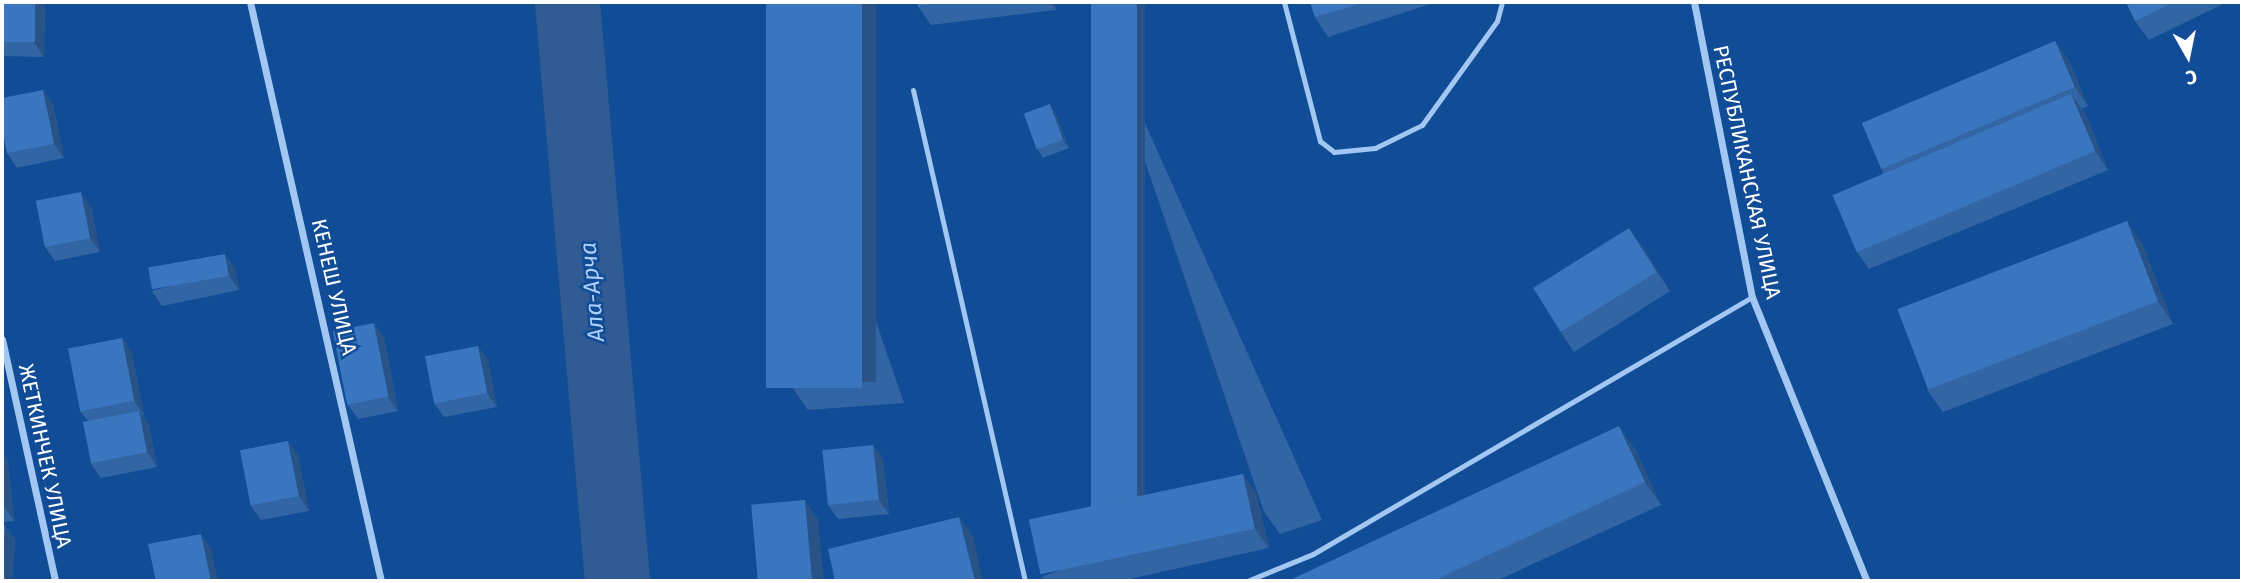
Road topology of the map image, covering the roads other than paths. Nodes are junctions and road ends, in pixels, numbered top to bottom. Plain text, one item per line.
1 (250, 2) edge
2 (1284, 2) edge
3 (1502, 2) edge
4 (1694, 2) edge
5 (913, 90) dead end
6 (1752, 297) junction
7 (2, 339) edge
8 (55, 581) edge
9 (381, 581) edge
10 (1025, 581) edge
11 (1247, 581) edge
12 (1867, 581) edge

1 - 9 street, КЕНЕШ УЛИЦА
2 - 3 lane
4 - 6 street, РЕСПУБЛИКАНСКАЯ УЛИЦА
5 - 10 lane
6 - 11 lane
6 - 12 street, РЕСПУБЛИКАНСКАЯ УЛИЦА
7 - 8 street, ЖЕТКИНЧЕК УЛИЦА

